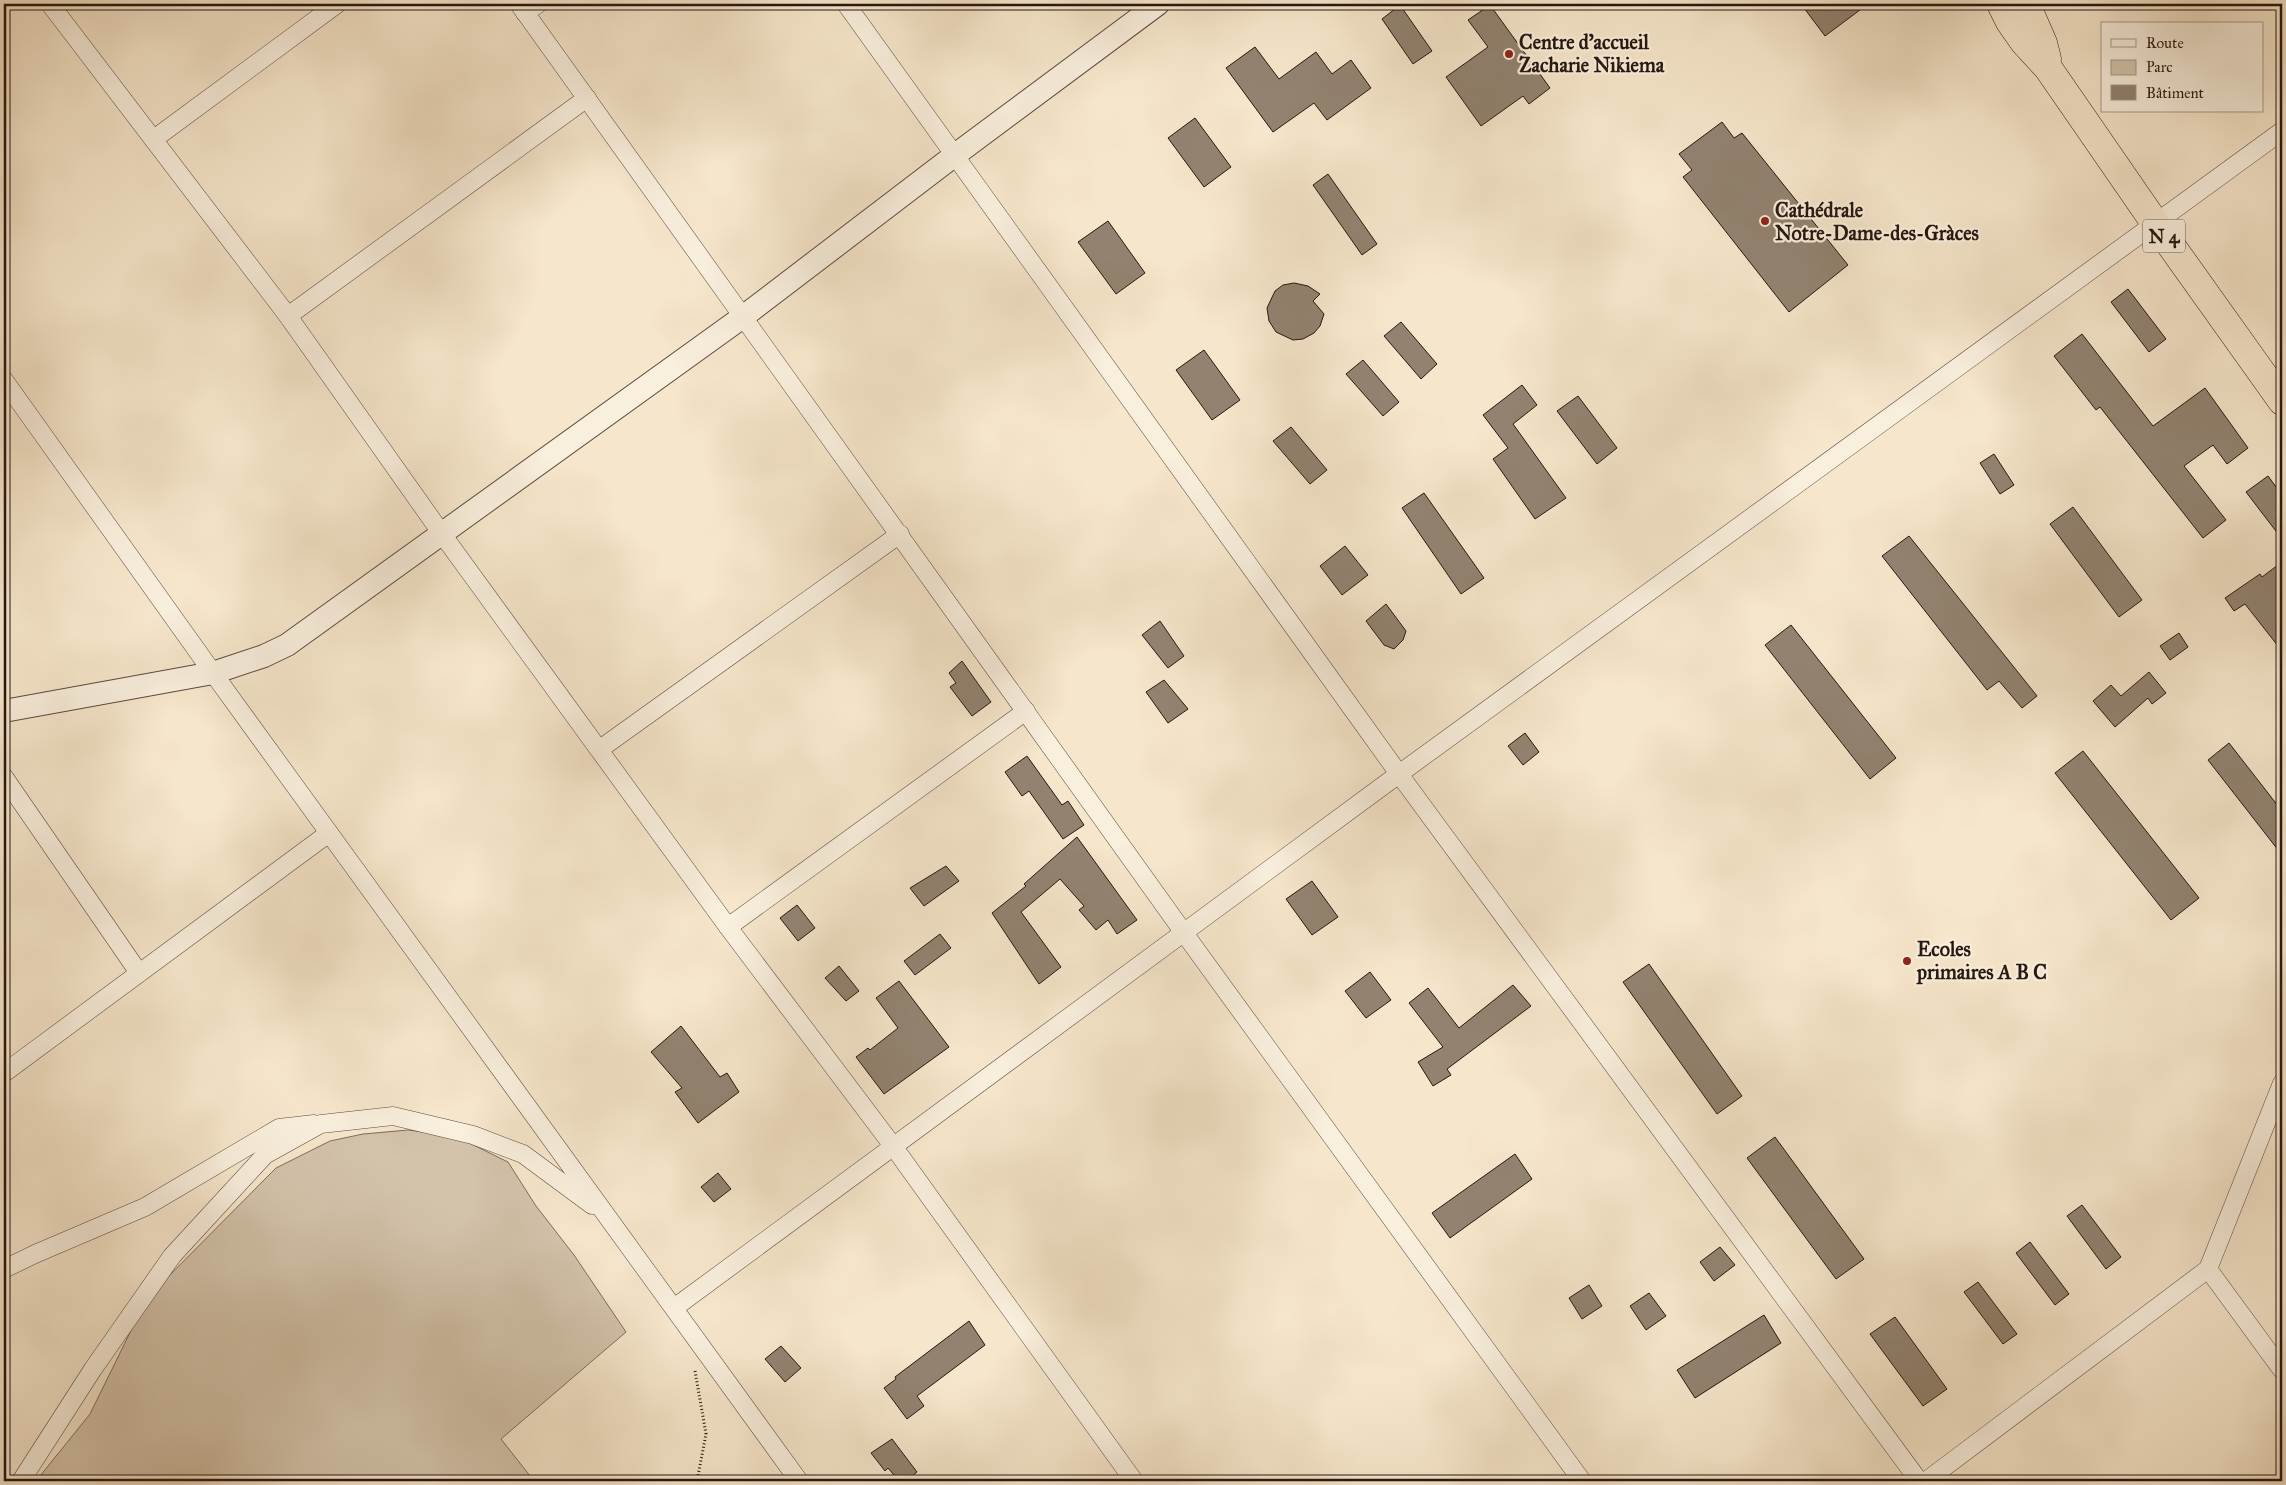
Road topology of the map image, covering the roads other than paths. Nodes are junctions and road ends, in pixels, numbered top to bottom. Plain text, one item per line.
1 (50, 4) edge
2 (337, 4) edge
3 (846, 4) edge
4 (1158, 4) edge
5 (2001, 4) edge
6 (2026, 4) edge
7 (527, 7) edge
8 (2048, 68) junction
9 (587, 98) junction
10 (2282, 131) edge
11 (154, 138) junction
12 (955, 154) junction
13 (2155, 223) junction
14 (288, 316) junction
15 (744, 316) junction
16 (4, 380) edge
17 (2282, 401) edge
18 (442, 534) junction
19 (900, 534) junction
20 (213, 673) junction
21 (4, 711) edge
22 (1026, 711) junction
23 (600, 749) junction
24 (1399, 774) junction
25 (4, 777) edge
26 (329, 833) junction
27 (728, 927) junction
28 (1184, 933) junction
29 (140, 973) junction
30 (4, 1073) edge
31 (2282, 1083) edge
32 (322, 1124) junction
33 (893, 1146) junction
34 (606, 1215) junction
35 (2208, 1269) junction
36 (4, 1270) edge
37 (674, 1308) junction
38 (2282, 1370) edge
39 (21, 1481) edge
40 (799, 1481) edge
41 (1134, 1481) edge
42 (1582, 1481) edge
43 (1919, 1481) edge
44 (1926, 1481) edge

1 - 11 street
2 - 11 street
3 - 12 street
4 - 12 street
5 - 8 highway, N 4
6 - 8 highway, N 4
7 - 9 street
8 - 13 highway, N 4
9 - 14 street
9 - 15 street
10 - 13 street
11 - 14 street
12 - 15 street
12 - 24 street
13 - 17 highway, N 4
13 - 24 street
14 - 18 street
15 - 18 street
15 - 19 street
16 - 20 street
18 - 20 street
18 - 23 street
19 - 22 street
19 - 23 street
20 - 21 street
20 - 26 street
22 - 27 street
22 - 28 street
23 - 27 street
24 - 28 street
24 - 43 street
25 - 29 street
26 - 29 street
26 - 34 street
27 - 33 street
28 - 33 street
28 - 42 street
29 - 30 street
31 - 35 street
32 - 34 street
32 - 36 street
32 - 39 street
33 - 37 street
33 - 41 street
34 - 37 street
35 - 38 street
35 - 44 street
37 - 40 street

